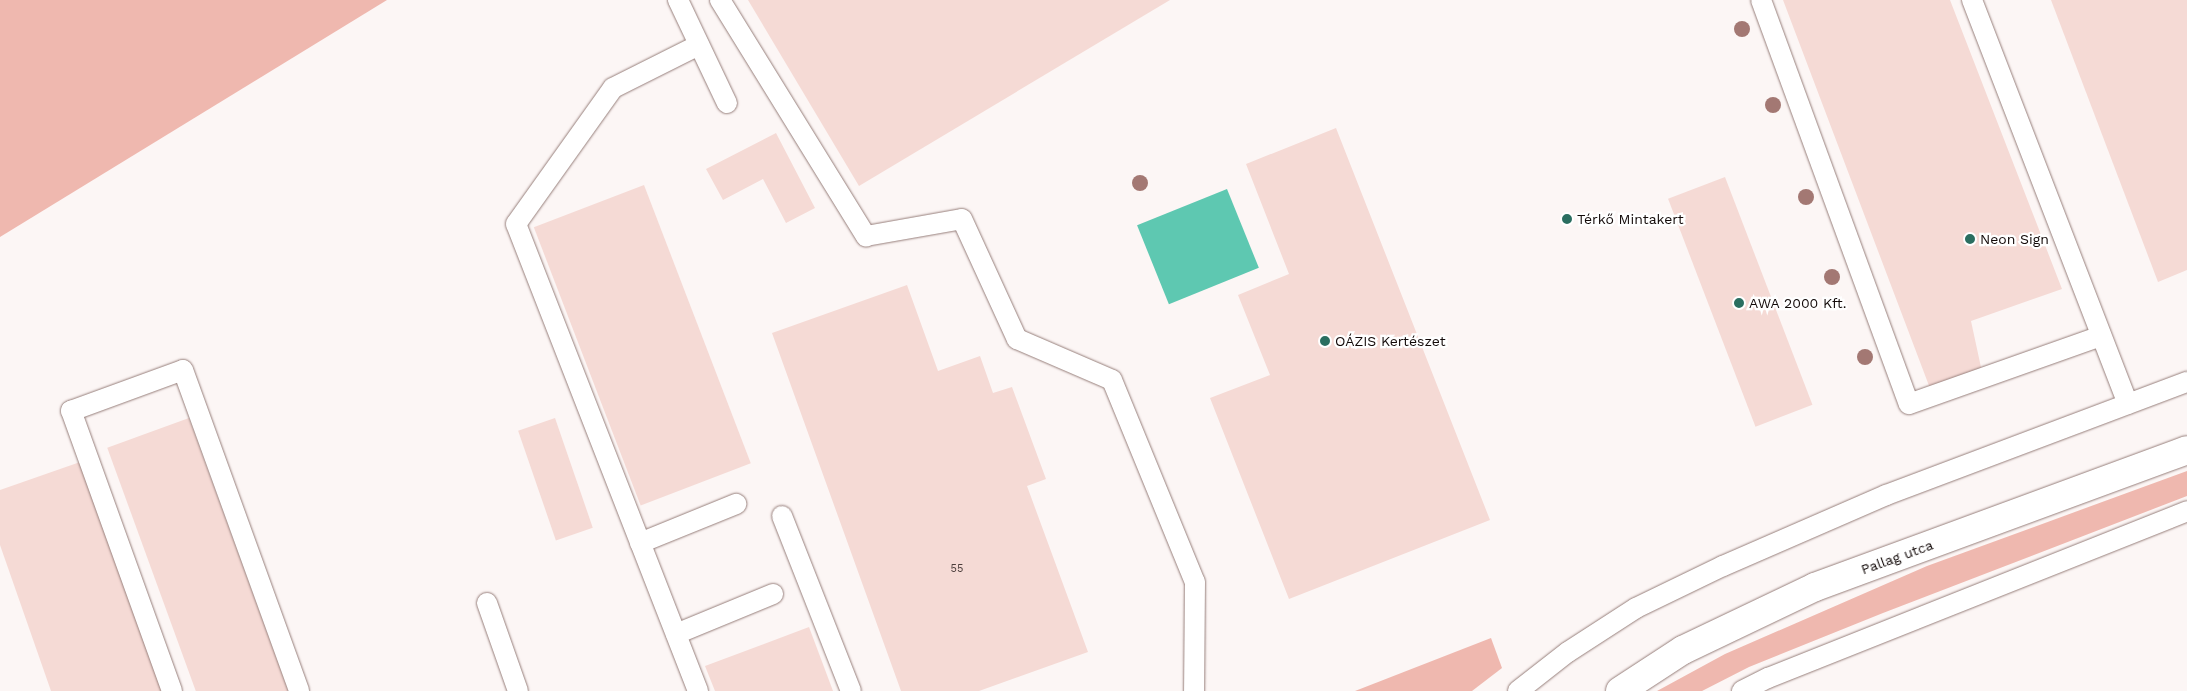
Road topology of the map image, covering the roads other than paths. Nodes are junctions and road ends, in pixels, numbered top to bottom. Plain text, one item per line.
1 (678, 0) edge
2 (720, 0) edge
3 (1761, 0) edge
4 (1972, 0) edge
5 (699, 45) junction
6 (727, 103) dead end
7 (2102, 336) junction
8 (2187, 382) edge
9 (2128, 404) junction
10 (2187, 450) edge
11 (736, 504) dead end
12 (2187, 511) edge
13 (782, 516) dead end
14 (640, 543) junction
15 (773, 594) dead end
16 (487, 603) dead end
17 (676, 634) junction
18 (172, 691) edge
19 (298, 691) edge
20 (518, 691) edge
21 (698, 691) edge
22 (851, 691) edge
23 (1194, 691) edge
24 (1518, 691) edge
25 (1620, 691) edge
26 (1742, 691) edge

1 - 5 lane
2 - 23 lane
3 - 7 lane
4 - 7 lane
5 - 6 lane
5 - 14 lane
7 - 9 lane
8 - 9 lane
9 - 24 lane
10 - 25 street, Pallag utca
11 - 14 lane
12 - 26 lane
13 - 22 lane
14 - 17 lane
15 - 17 lane
16 - 20 lane
17 - 21 lane
18 - 19 lane

